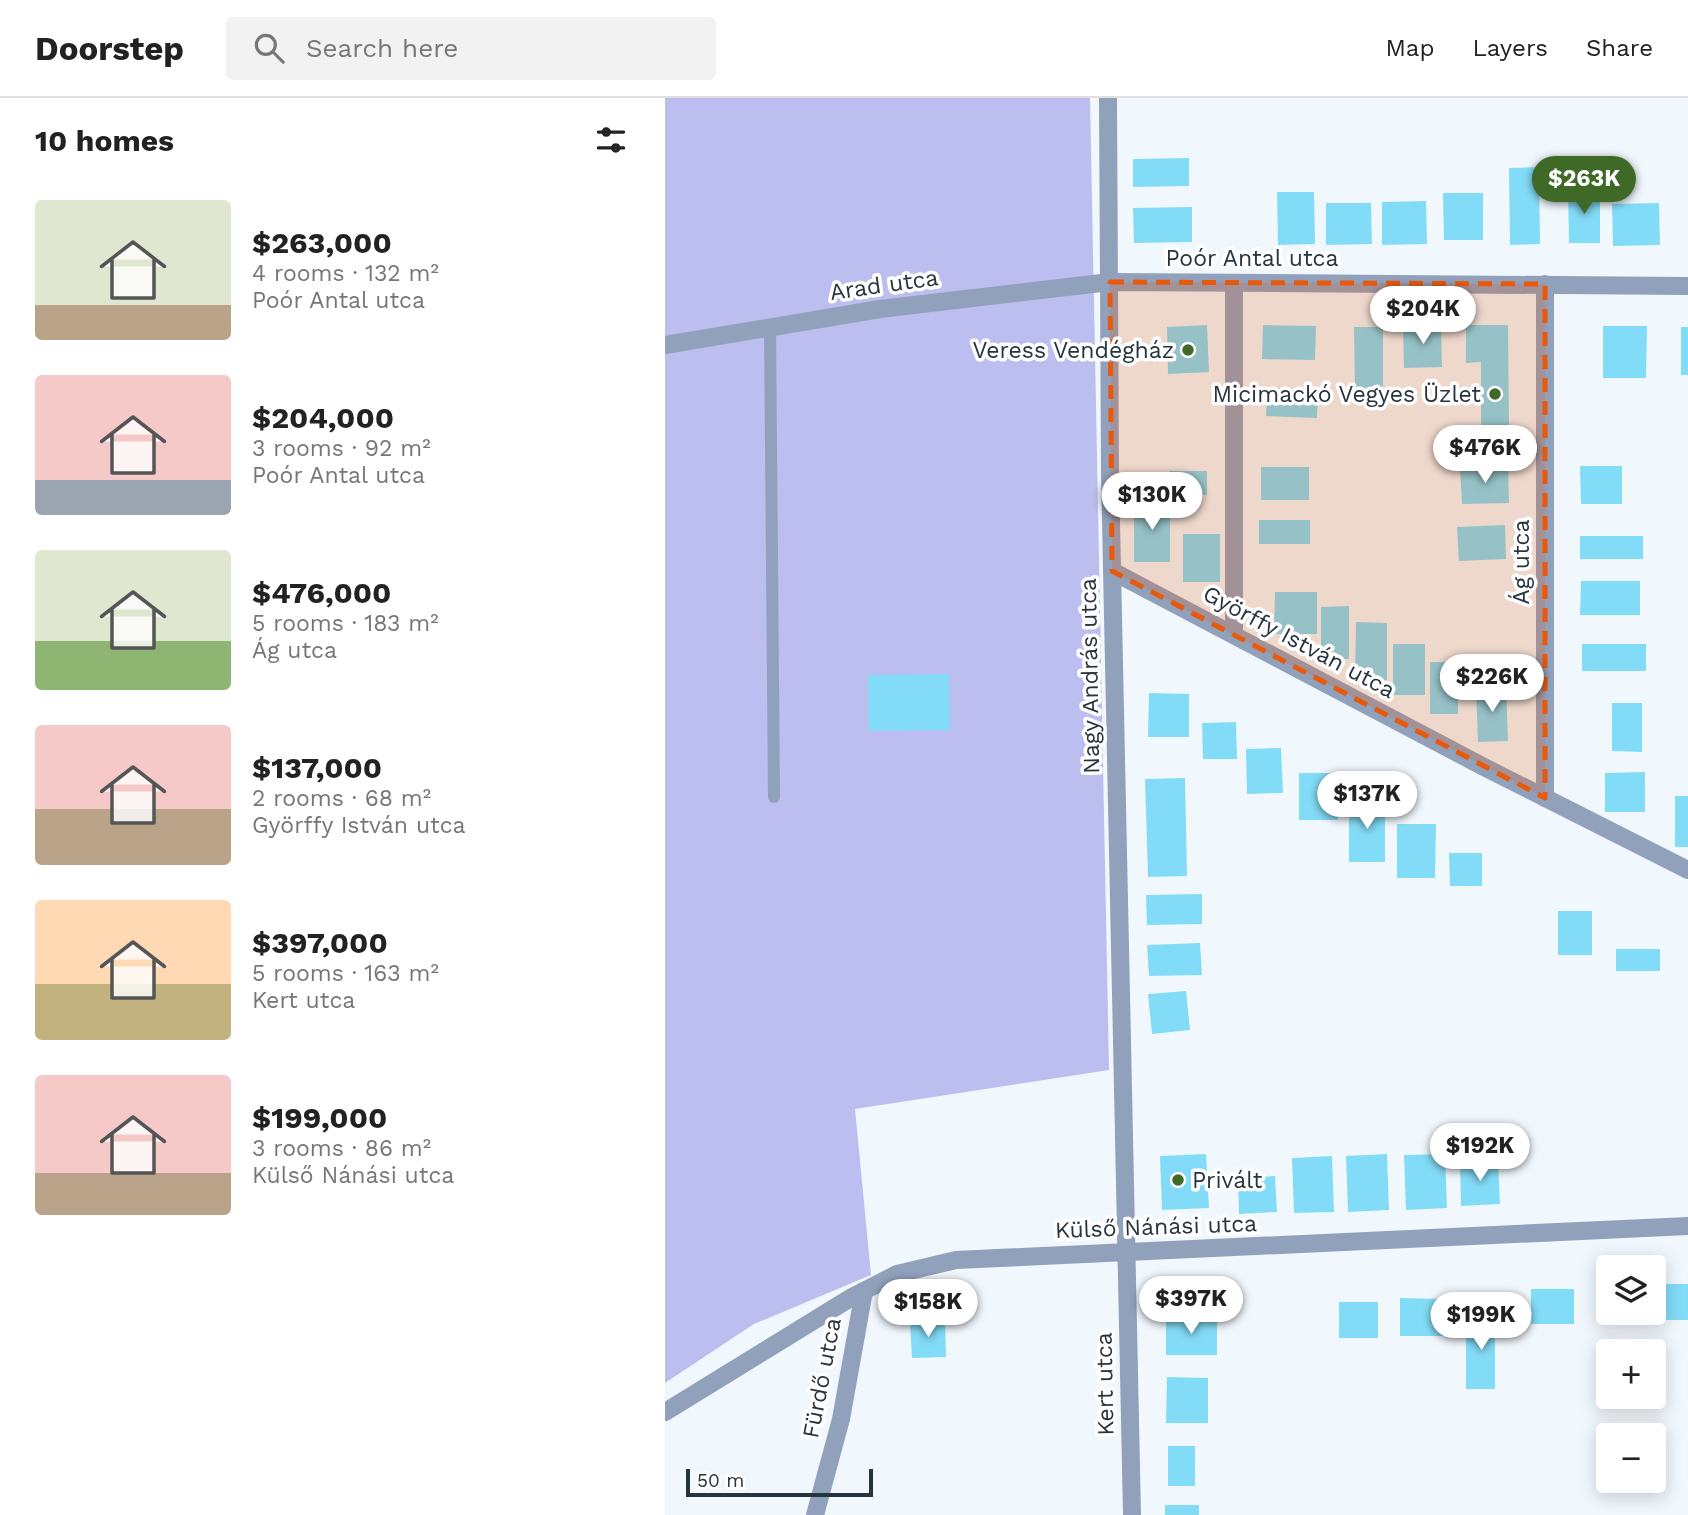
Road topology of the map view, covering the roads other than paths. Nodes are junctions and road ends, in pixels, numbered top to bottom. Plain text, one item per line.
1 (1108, 98) edge
2 (1110, 282) junction
3 (1234, 283) junction
4 (1545, 284) junction
5 (1688, 286) edge
6 (770, 327) junction
7 (665, 345) edge
8 (1112, 571) junction
9 (1234, 635) junction
10 (774, 797) dead end
11 (1545, 798) junction
12 (1688, 870) edge
13 (1688, 1226) edge
14 (1126, 1252) junction
15 (864, 1291) junction
16 (665, 1412) edge
17 (815, 1515) edge
18 (1132, 1515) edge

1 - 2 street, Nagy András utca
2 - 3 street, Poór Antal utca
2 - 6 street, Arad utca
2 - 8 street, Nagy András utca
3 - 4 street, Poór Antal utca
3 - 9 street
4 - 5 street, Poór Antal utca
4 - 11 street, Ág utca
6 - 7 street, Arad utca
6 - 10 lane
8 - 9 street, Györffy István utca
8 - 14 street, Nagy András utca
9 - 11 street, Györffy István utca
11 - 12 street, Györffy István utca
13 - 14 street, Külső Nánási utca
14 - 15 street, Külső Nánási utca
14 - 18 street, Kert utca
15 - 16 street, Külső Nánási utca
15 - 17 street, Fürdő utca

